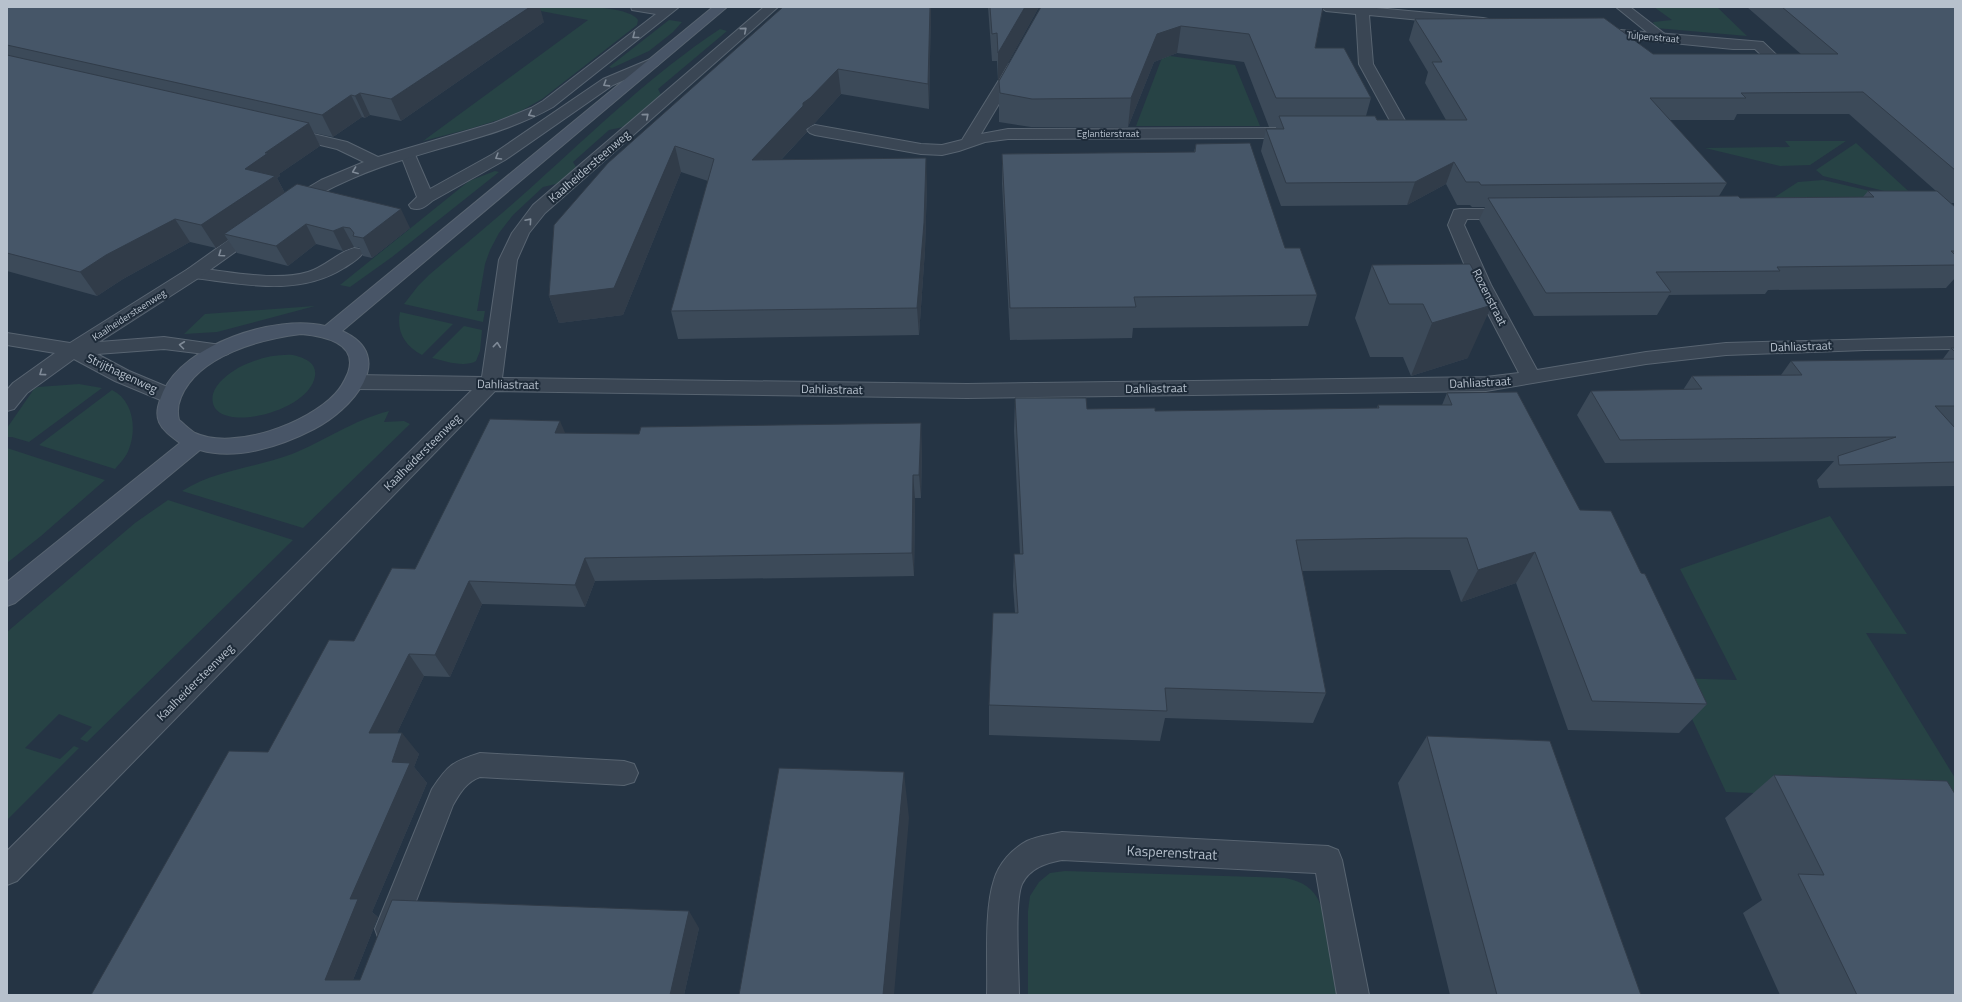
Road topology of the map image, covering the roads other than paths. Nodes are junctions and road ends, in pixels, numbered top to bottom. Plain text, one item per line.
1 (637, 7) edge
2 (721, 7) edge
3 (772, 7) edge
4 (1326, 7) edge
5 (1622, 7) edge
6 (669, 10) edge
7 (1362, 11) junction
8 (1498, 23) edge
9 (1587, 31) edge
10 (1663, 38) junction
11 (1020, 56) edge
12 (654, 62) junction
13 (1781, 66) edge
14 (272, 129) edge
15 (815, 130) dead end
16 (1310, 133) edge
17 (1373, 133) edge
18 (968, 143) junction
19 (408, 153) junction
20 (378, 162) junction
21 (1529, 214) edge
22 (354, 253) edge
23 (194, 273) junction
24 (329, 332) junction
25 (7, 339) edge
26 (1955, 343) edge
27 (74, 350) junction
28 (221, 350) junction
29 (1532, 378) junction
30 (354, 382) junction
31 (491, 383) junction
32 (170, 396) junction
33 (7, 404) edge
34 (195, 442) junction
35 (7, 596) edge
36 (624, 773) dead end
37 (7, 871) edge
38 (381, 952) edge
39 (1003, 995) edge
40 (1353, 995) edge

1 - 6 street
2 - 12 street
31 -> 3 street, Kaalheidersteenweg
4 - 7 street
5 - 10 street
6 -> 19 street, Kaalheidersteenweg
7 - 8 street
7 - 17 street
9 - 10 street, Tulpenstraat
10 - 13 street, Tulpenstraat
11 - 18 street
12 -> 19 street
12 - 24 street
14 - 20 street
15 - 18 street, Eglantierstraat
16 - 18 street, Eglantierstraat
19 - 20 street, Kaalheidersteenweg
20 -> 23 street, Kaalheidersteenweg
21 - 29 street, Rozenstraat
22 - 23 street
23 - 27 street, Kaalheidersteenweg
24 - 28 street
24 - 30 street
25 - 27 street, Strijthagenweg
26 - 29 street, Dahliastraat
28 -> 27 street, Strijthagenweg
27 - 32 street, Strijthagenweg
27 -> 33 street, Kaalheidersteenweg
28 - 32 street
29 - 31 street, Dahliastraat
30 - 31 street, Dahliastraat
30 - 34 street
31 - 37 street, Kaalheidersteenweg
32 - 34 street
34 - 35 street
36 - 38 street
39 - 40 street, Kasperenstraat

